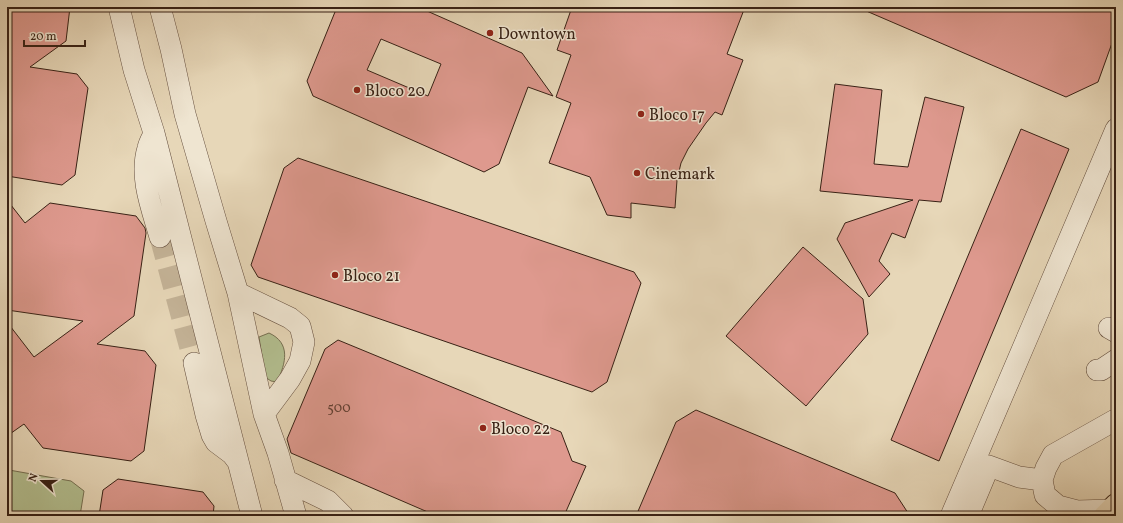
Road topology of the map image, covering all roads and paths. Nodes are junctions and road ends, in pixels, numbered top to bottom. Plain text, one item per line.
1 (119, 7) edge
2 (160, 7) edge
3 (1116, 128) edge
4 (154, 133) junction
5 (160, 237) tunnel mouth
6 (238, 293) junction
7 (1116, 360) edge
8 (194, 363) tunnel mouth
9 (1097, 370) dead end
10 (264, 414) junction
11 (1115, 420) dead end
12 (238, 462) junction
13 (285, 480) junction
14 (1042, 480) junction
15 (1111, 510) edge
16 (252, 516) edge
17 (296, 516) edge
18 (343, 516) edge
19 (951, 516) edge
20 (968, 516) edge

1 - 4 lane
2 - 6 lane
3 - 19 lane
4 - 5 lane
4 - 12 lane
6 - 10 lane
6 - 10 lane
7 - 9 lane
8 - 12 lane
10 - 13 lane
11 - 14 lane
12 - 16 lane
13 - 17 lane
13 - 18 lane
14 - 15 lane
14 - 20 lane

